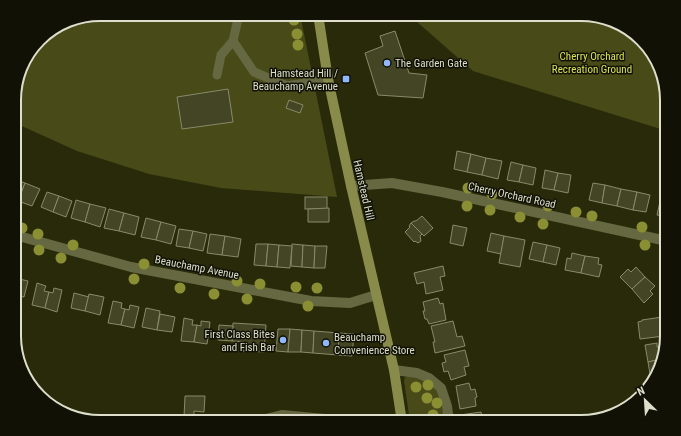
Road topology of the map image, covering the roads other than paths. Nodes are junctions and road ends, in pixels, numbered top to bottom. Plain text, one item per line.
1 (237, 21) edge
2 (319, 21) edge
3 (233, 41) junction
4 (217, 75) dead end
5 (328, 79) junction
6 (351, 186) junction
7 (21, 237) edge
8 (660, 239) edge
9 (376, 295) junction
10 (394, 370) junction
11 (401, 415) edge
12 (448, 415) edge

1 - 3 lane
2 - 5 main road, Hamstead Hill
3 - 4 lane
3 - 5 lane
5 - 6 main road, Hamstead Hill
6 - 8 street, Cherry Orchard Road
6 - 9 main road, Hamstead Hill
7 - 9 street, Beauchamp Avenue
9 - 10 main road, Hamstead Hill
10 - 11 main road, Hamstead Hill
10 - 12 street

